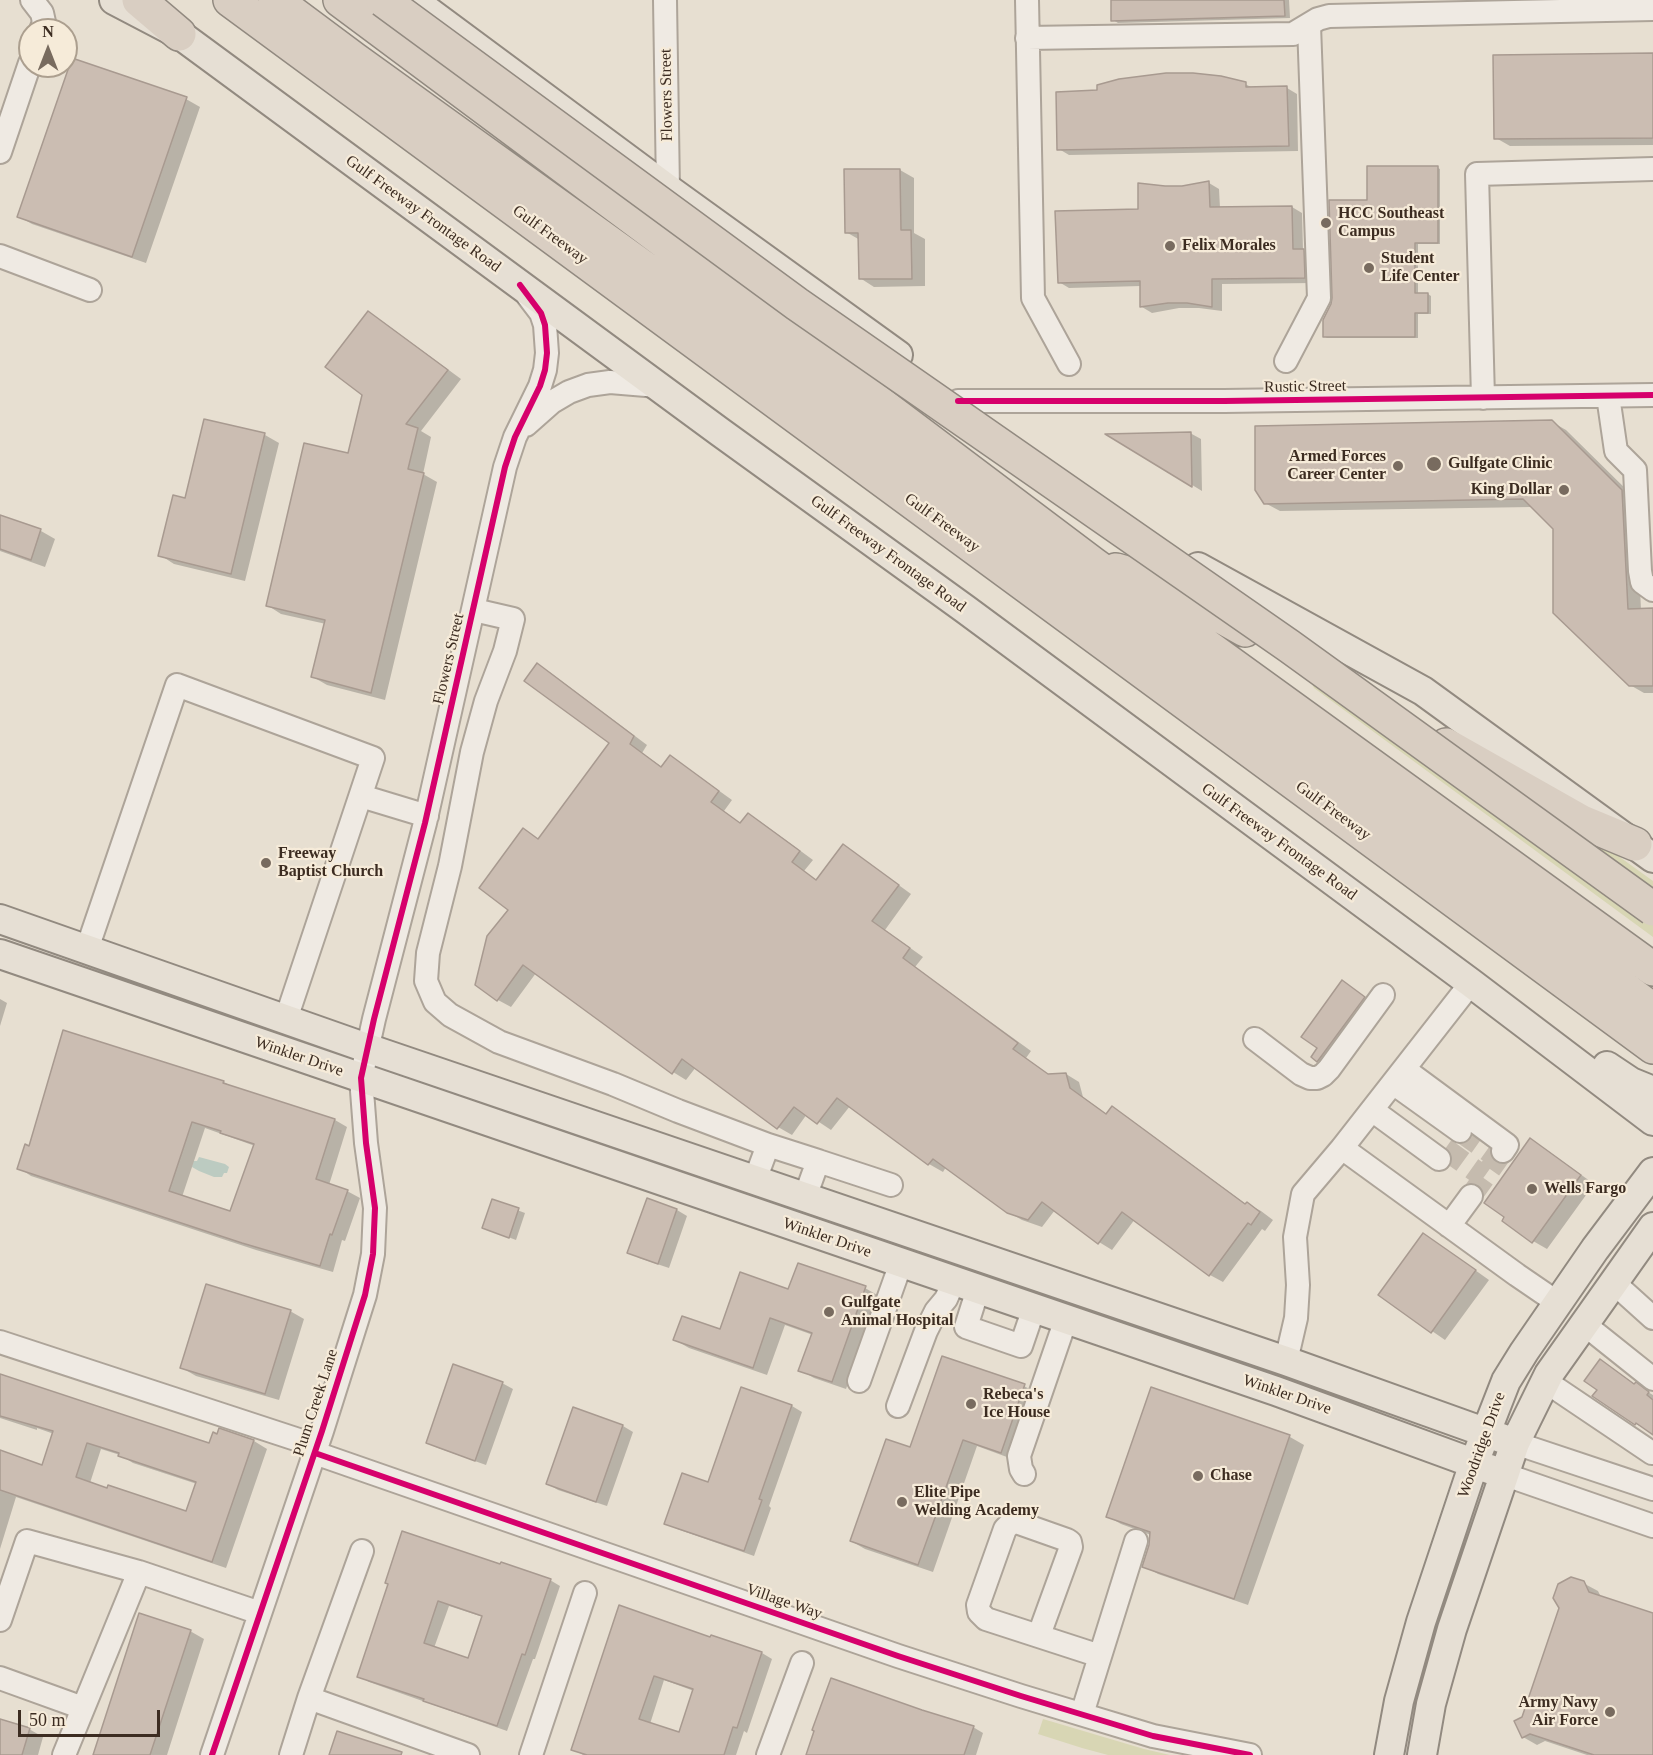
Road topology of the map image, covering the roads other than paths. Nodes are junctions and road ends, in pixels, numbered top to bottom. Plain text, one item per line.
1 (32, 0) edge
2 (114, 0) edge
3 (139, 0) edge
4 (230, 0) edge
5 (275, 0) edge
6 (340, 0) edge
7 (383, 0) edge
8 (414, 0) edge
9 (665, 0) edge
10 (1027, 0) edge
11 (1459, 6) edge
12 (1653, 9) edge
13 (43, 18) edge
14 (1309, 25) junction
15 (179, 34) junction
16 (1027, 38) junction
17 (25, 78) edge
18 (0, 152) edge
19 (1653, 169) edge
20 (668, 189) junction
21 (0, 256) edge
22 (520, 285) junction
23 (90, 290) dead end
24 (1286, 361) dead end
25 (1069, 364) dead end
26 (658, 386) junction
27 (1653, 395) edge
28 (1608, 396) junction
29 (1483, 398) junction
30 (958, 400) junction
31 (515, 437) junction
32 (1093, 564) junction
33 (1653, 590) edge
34 (474, 610) junction
35 (361, 796) junction
36 (427, 816) junction
37 (1644, 851) edge
38 (1653, 909) edge
39 (0, 919) edge
40 (393, 945) junction
41 (87, 949) junction
42 (428, 953) junction
43 (0, 954) edge
44 (1653, 969) edge
45 (1474, 986) junction
46 (1383, 995) dead end
47 (1638, 1011) edge
48 (286, 1019) junction
49 (1255, 1039) dead end
50 (1653, 1047) edge
51 (367, 1048) junction
52 (361, 1078) junction
53 (1387, 1091) junction
54 (1653, 1091) edge
55 (1653, 1121) edge
56 (768, 1145) junction
57 (1342, 1148) junction
58 (1503, 1151) dead end
59 (818, 1161) junction
60 (702, 1162) junction
61 (1653, 1172) edge
62 (755, 1180) junction
63 (891, 1185) dead end
64 (690, 1191) junction
65 (1471, 1196) tunnel mouth
66 (805, 1197) junction
67 (1449, 1226) junction
68 (1653, 1227) edge
69 (938, 1242) junction
70 (914, 1267) junction
71 (1613, 1281) junction
72 (966, 1285) junction
73 (1558, 1303) junction
74 (1034, 1308) junction
75 (1161, 1318) junction
76 (1653, 1318) edge
77 (1066, 1319) junction
78 (1584, 1324) junction
79 (1211, 1336) junction
80 (0, 1342) edge
81 (1286, 1361) junction
82 (1200, 1365) junction
83 (1653, 1379) edge
84 (1545, 1381) junction
85 (859, 1382) dead end
86 (1276, 1391) junction
87 (898, 1407) dead end
88 (1485, 1433) junction
89 (1515, 1443) junction
90 (316, 1449) junction
91 (1653, 1453) edge
92 (1474, 1463) junction
93 (1024, 1474) dead end
94 (1503, 1474) junction
95 (1643, 1486) edge
96 (1653, 1526) edge
97 (1136, 1541) dead end
98 (362, 1551) dead end
99 (139, 1572) junction
100 (585, 1593) dead end
101 (260, 1613) junction
102 (0, 1620) edge
103 (1039, 1635) junction
104 (1100, 1656) junction
105 (802, 1662) dead end
106 (0, 1678) edge
107 (309, 1698) junction
108 (83, 1708) junction
109 (1082, 1714) junction
110 (64, 1755) edge
111 (212, 1755) edge
112 (291, 1755) edge
113 (468, 1755) edge
114 (531, 1755) edge
115 (768, 1755) edge
116 (1250, 1755) edge
117 (1389, 1755) edge
118 (1422, 1755) edge

1 - 13 street
2 - 15 main road, Gulf Freeway Frontage Road
3 - 15 highway
4 - 47 highway, Gulf Freeway
5 - 47 highway, Gulf Freeway
6 - 32 highway
7 - 38 highway, bridge
8 - 20 main road
9 - 20 street, Flowers Street
10 - 16 street
11 - 12 street
11 - 14 street
14 - 16 street
14 - 24 street
15 - 22 main road, Gulf Freeway Frontage Road
16 - 25 street
17 - 18 street
19 - 29 street
20 - 30 main road
21 - 23 street
22 - 26 main road, Gulf Freeway Frontage Road
22 - 31 street, Flowers Street
26 - 31 street, Flowers Street
26 - 45 main road, Gulf Freeway Frontage Road
27 - 28 street, Rustic Street
28 - 29 street, Rustic Street
28 - 33 street
29 - 30 street, Rustic Street
30 - 37 main road
31 - 34 street, Flowers Street
32 - 37 highway
32 - 44 highway
34 - 36 street, Flowers Street
34 - 42 street
35 - 36 street
35 - 41 street
35 - 48 street
36 - 40 street, Flowers Street
39 - 41 main road, Winkler Drive
40 - 42 street
40 - 51 street, Flowers Street
41 - 48 main road, Winkler Drive
42 - 56 street
43 - 52 main road, Winkler Drive
45 - 53 street
45 - 54 main road
45 - 55 main road, Gulf Freeway Frontage Road
46 - 49 street
47 - 50 highway, Gulf Freeway
48 - 51 main road, Winkler Drive
51 - 52 street, Plum Creek Lane
51 - 60 main road, Winkler Drive
52 - 64 main road, Winkler Drive
52 - 90 street, Plum Creek Lane
53 - 53 street
53 - 57 street
53 - 58 street
56 - 59 street
56 - 62 street
57 - 67 street
57 - 81 street
59 - 63 street
59 - 66 street
60 - 62 main road, Winkler Drive
60 - 64 main road
61 - 73 main road, Woodridge Drive
62 - 66 main road, Winkler Drive
64 - 70 main road, Winkler Drive
65 - 67 street
66 - 69 main road, Winkler Drive
67 - 73 street
68 - 71 main road, Woodridge Drive
69 - 70 main road
69 - 75 main road, Winkler Drive
70 - 72 main road, Winkler Drive
70 - 85 street
71 - 76 street
71 - 78 main road, Woodridge Drive
72 - 74 main road, Winkler Drive
72 - 74 street
72 - 87 street
73 - 88 main road, Woodridge Drive
74 - 77 main road, Winkler Drive
75 - 77 main road
75 - 79 main road, Winkler Drive
77 - 82 main road, Winkler Drive
77 - 93 street
78 - 83 street
78 - 84 main road, Woodridge Drive
79 - 81 main road, Winkler Drive
79 - 82 main road
80 - 90 street, Village Way
81 - 86 main road
81 - 88 main road, Winkler Drive
82 - 86 main road, Winkler Drive
84 - 89 main road, Woodridge Drive
84 - 91 street
86 - 92 main road, Winkler Drive
88 - 89 main road, Winkler Drive
88 - 92 main road, Woodridge Drive
89 - 94 main road, Woodridge Drive
89 - 95 street, Winkler Drive
90 - 101 street, Plum Creek Lane
90 - 109 street, Village Way
91 - 95 street
92 - 94 main road, Winkler Drive
92 - 117 main road, Woodridge Drive
94 - 96 street, Winkler Drive
94 - 118 main road, Woodridge Drive
97 - 104 street
98 - 107 street
99 - 101 street
99 - 102 street
99 - 108 street
100 - 114 street
101 - 111 street, Plum Creek Lane
103 - 103 street
103 - 104 street
104 - 109 street
105 - 115 street
106 - 108 street
107 - 112 street
107 - 113 street
108 - 110 street
109 - 116 street, Village Way

